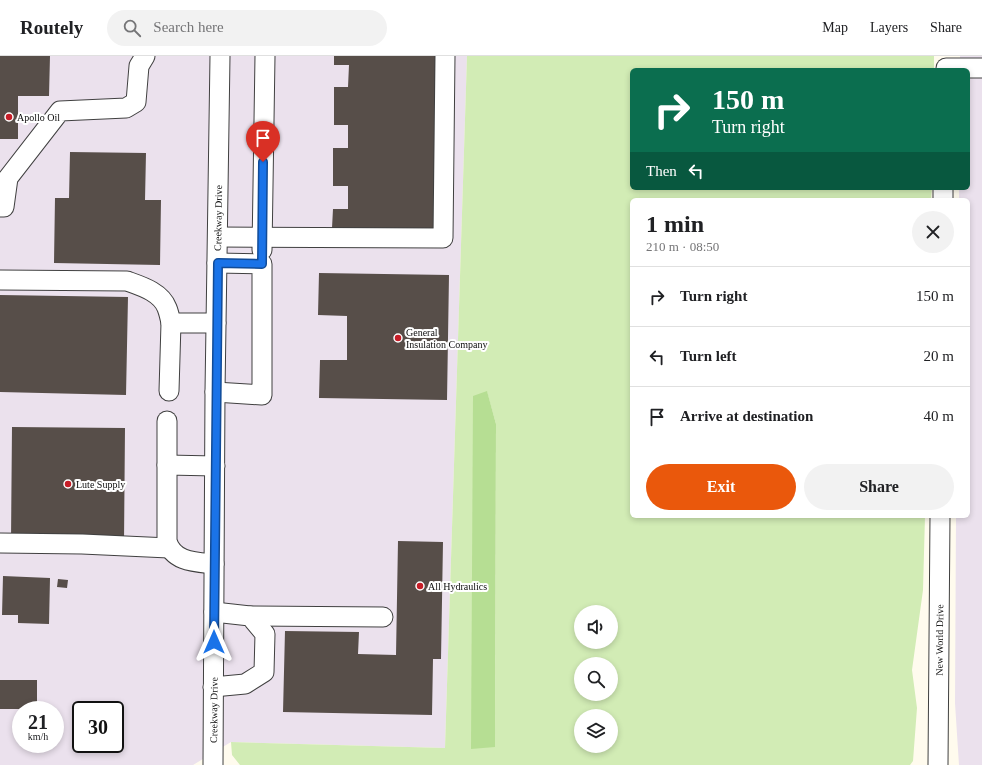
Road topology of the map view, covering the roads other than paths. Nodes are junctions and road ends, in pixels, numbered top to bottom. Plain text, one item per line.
1 (145, 56) edge
2 (220, 56) edge
3 (265, 56) edge
4 (445, 56) edge
5 (946, 65) edge
6 (982, 68) edge
7 (0, 207) edge
8 (218, 237) junction
9 (262, 238) junction
10 (218, 263) junction
11 (262, 264) junction
12 (0, 280) edge
13 (216, 322) junction
14 (172, 323) junction
15 (169, 392) dead end
16 (216, 392) junction
17 (167, 421) dead end
18 (167, 465) junction
19 (215, 466) junction
20 (940, 518) edge
21 (0, 543) edge
22 (169, 548) junction
23 (214, 564) junction
24 (214, 612) junction
25 (250, 616) junction
26 (383, 616) dead end
27 (213, 687) junction
28 (213, 765) edge
29 (938, 765) edge

1 - 7 street
2 - 8 street, Creekway Drive
3 - 9 street
4 - 9 street
5 - 6 street
8 - 9 street
8 - 10 street, Creekway Drive
9 - 11 street
10 - 11 street
10 - 13 street, Creekway Drive
11 - 16 street
12 - 14 street
13 - 14 street
13 - 16 street, Creekway Drive
14 - 15 street
16 - 19 street, Creekway Drive
17 - 18 street
18 - 19 street
18 - 22 street
19 - 23 street, Creekway Drive
20 - 29 street, New World Drive
21 - 22 street
22 - 23 street
23 - 24 street, Creekway Drive
24 - 25 street
24 - 27 street, Creekway Drive
25 - 26 street
25 - 27 street
27 - 28 street, Creekway Drive

